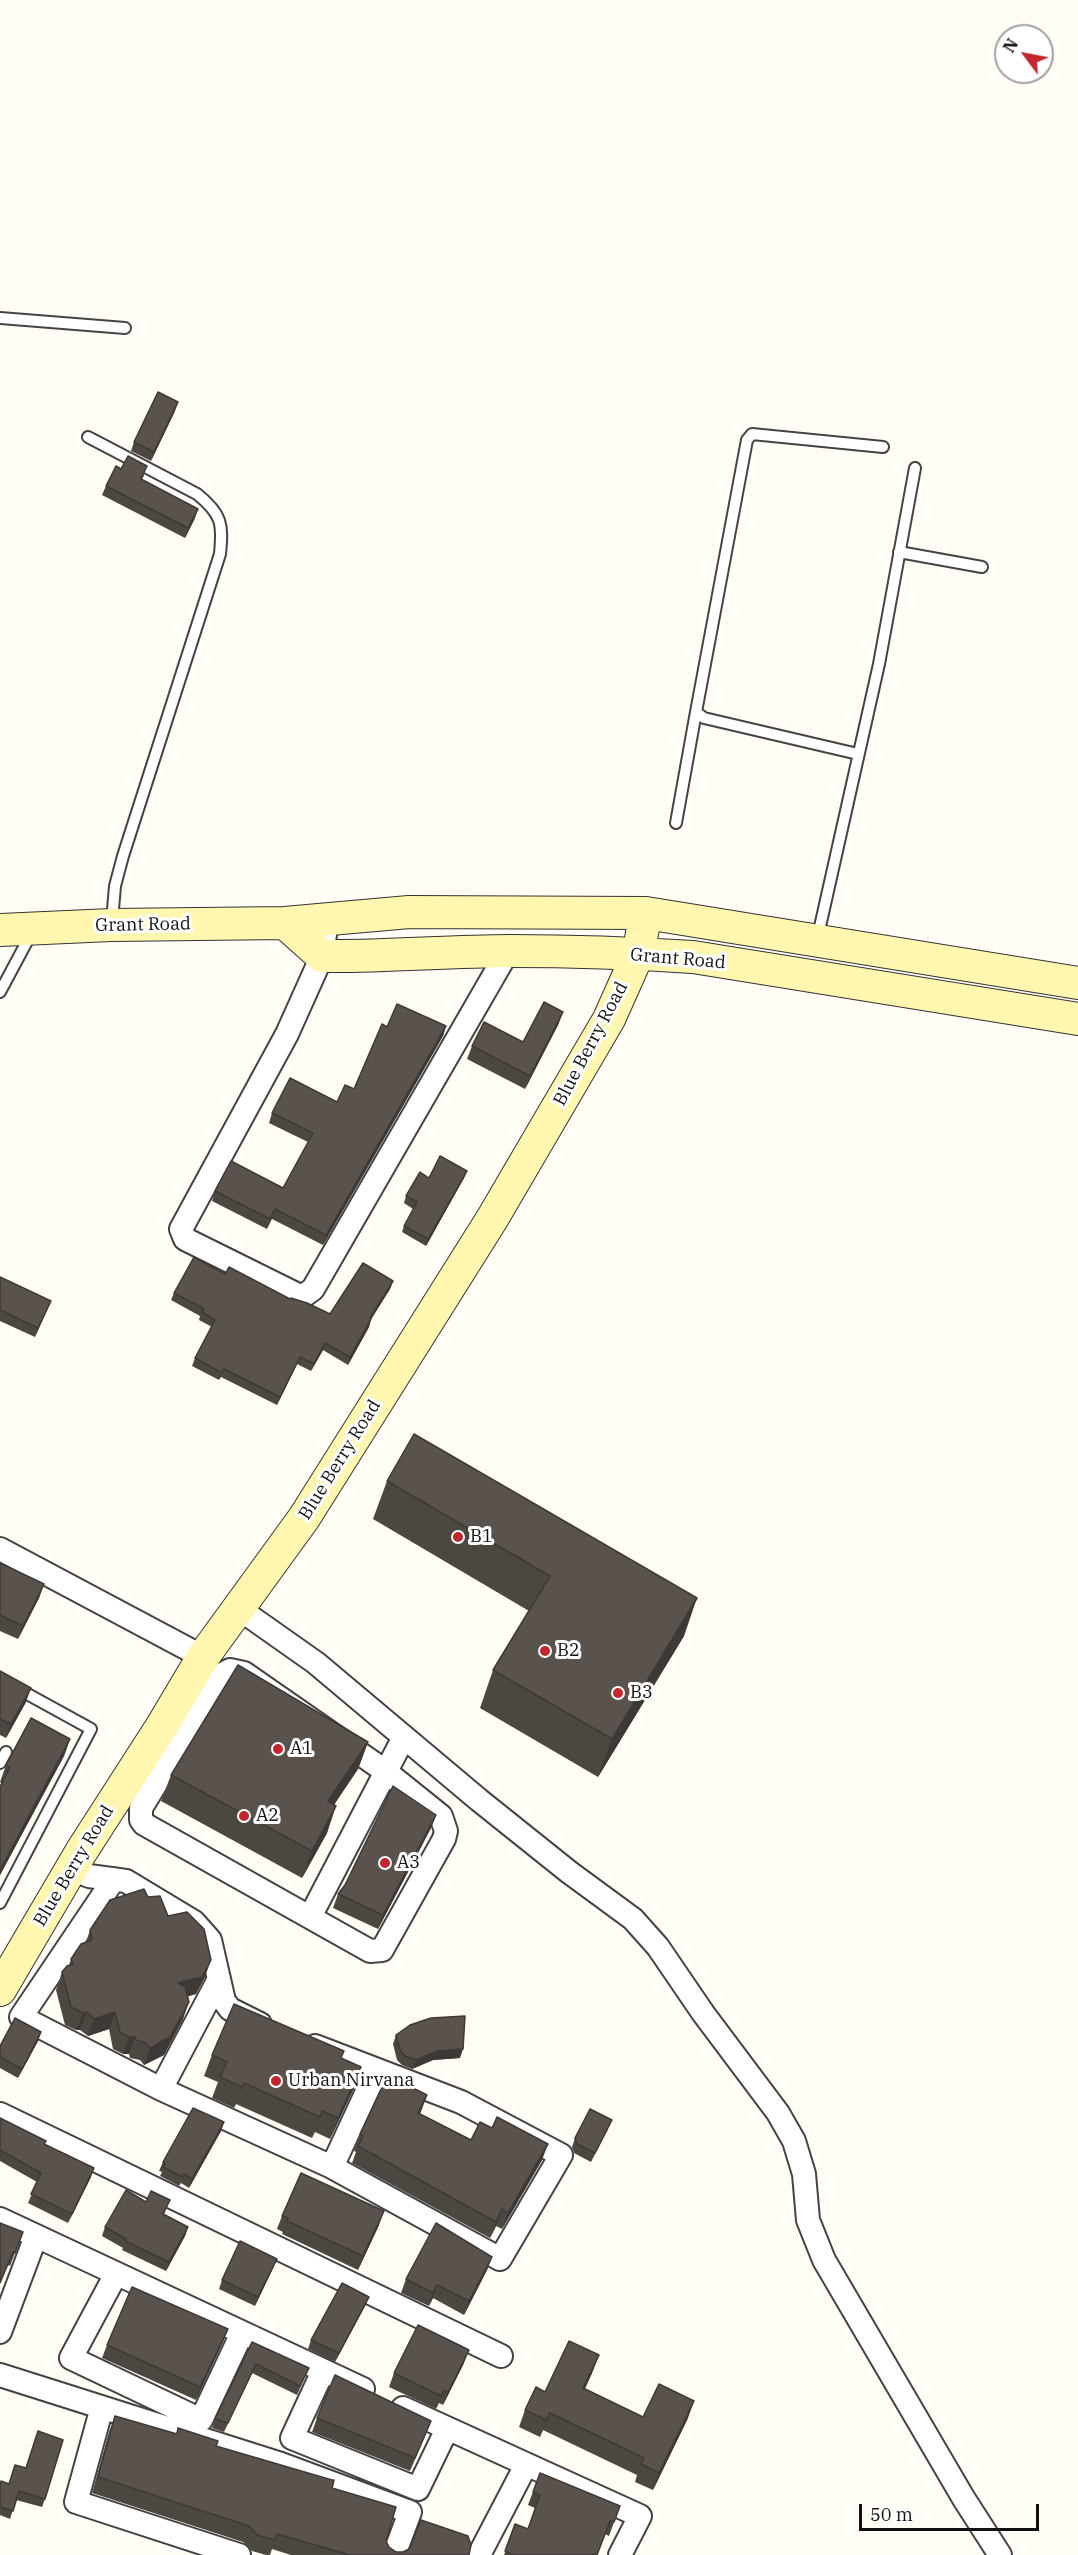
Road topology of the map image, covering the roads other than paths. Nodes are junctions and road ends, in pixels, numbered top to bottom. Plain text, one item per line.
1 (0, 318) edge
2 (125, 328) dead end
3 (88, 437) dead end
4 (883, 447) dead end
5 (915, 468) dead end
6 (899, 552) junction
7 (982, 567) dead end
8 (696, 712) junction
9 (858, 754) junction
10 (676, 823) dead end
11 (646, 913) junction
12 (327, 920) junction
13 (285, 923) junction
14 (111, 925) junction
15 (34, 928) junction
16 (0, 930) edge
17 (817, 940) junction
18 (508, 951) junction
19 (638, 954) junction
20 (322, 956) junction
21 (1078, 983) edge
22 (0, 992) edge
23 (1078, 1019) edge
24 (0, 1549) edge
25 (238, 1608) junction
26 (203, 1657) junction
27 (0, 1679) edge
28 (404, 1737) junction
29 (0, 1753) edge
30 (0, 1763) edge
31 (385, 1771) junction
32 (76, 1860) junction
33 (114, 1879) junction
34 (0, 1903) edge
35 (310, 1917) junction
36 (219, 1979) junction
37 (0, 1990) edge
38 (277, 2031) edge
39 (299, 2040) edge
40 (377, 2070) junction
41 (161, 2089) junction
42 (0, 2114) edge
43 (332, 2167) junction
44 (0, 2219) edge
45 (36, 2236) junction
46 (116, 2274) junction
47 (0, 2332) edge
48 (242, 2333) junction
49 (501, 2356) dead end
50 (323, 2371) junction
51 (0, 2375) edge
52 (102, 2407) junction
53 (447, 2429) junction
54 (526, 2465) junction
55 (239, 2555) edge
56 (394, 2555) edge
57 (479, 2555) edge
58 (620, 2555) edge
59 (1000, 2555) edge

1 - 2 lane
3 - 14 lane
4 - 8 lane
5 - 6 lane
6 - 7 lane
6 - 9 lane
8 - 9 lane
8 - 10 lane
9 - 17 lane
11 - 12 main road, Grant Road
11 - 17 main road, Grant Road
11 - 19 main road, Blue Berry Road
12 - 13 main road, Grant Road
12 - 20 street
13 - 14 main road, Grant Road
13 - 20 main road
14 - 15 main road, Grant Road
15 - 16 main road, Grant Road
15 - 22 lane
17 - 21 main road, Grant Road
18 - 19 main road, Grant Road
18 - 20 main road, Grant Road
18 - 20 street
19 - 23 main road, Grant Road
19 - 25 main road, Blue Berry Road
24 - 26 street
25 - 26 main road, Blue Berry Road
25 - 28 street
26 - 32 main road, Blue Berry Road
27 - 34 lane
28 - 31 street
28 - 59 street
29 - 30 lane
31 - 35 street
31 - 35 street
31 - 35 street
32 - 33 street
32 - 37 main road, Blue Berry Road
33 - 36 street
33 - 41 street
36 - 38 street
36 - 41 street
39 - 40 street
40 - 43 street
40 - 43 street
41 - 43 street
42 - 49 street
44 - 45 street
45 - 46 street
45 - 47 street
46 - 48 street
46 - 48 street
48 - 50 street
50 - 53 street
50 - 53 street
51 - 52 street
52 - 55 street
52 - 56 street
53 - 54 street
54 - 57 street
54 - 58 street

